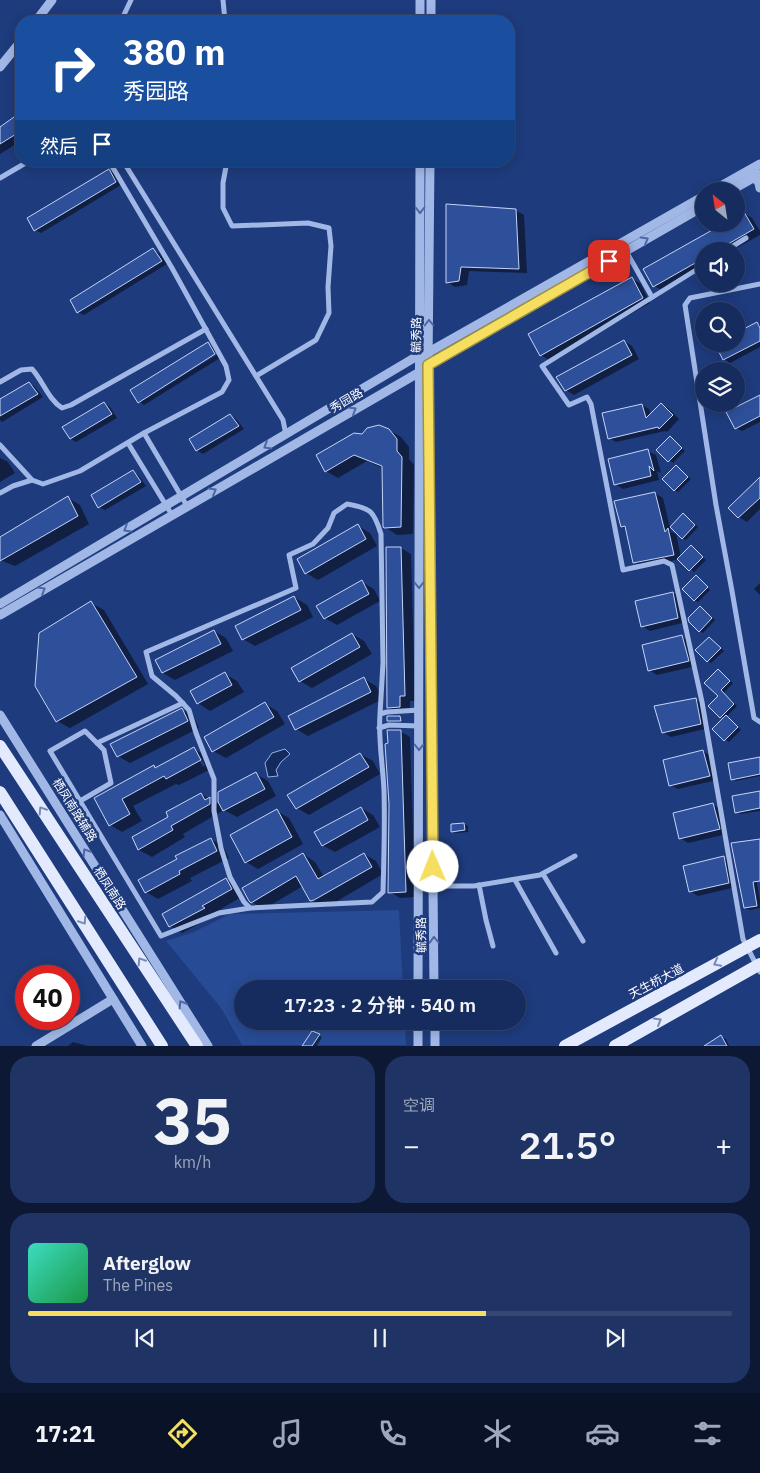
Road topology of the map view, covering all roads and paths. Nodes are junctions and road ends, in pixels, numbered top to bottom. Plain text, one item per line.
1 (52, 0) edge
2 (132, 0) edge
3 (223, 0) edge
4 (420, 0) edge
5 (431, 0) edge
6 (41, 15) edge
7 (124, 15) edge
8 (224, 15) edge
9 (420, 15) edge
10 (431, 15) edge
11 (15, 48) edge
12 (0, 67) edge
13 (760, 164) edge
14 (19, 167) edge
15 (112, 167) edge
16 (127, 167) edge
17 (226, 167) edge
18 (420, 167) edge
19 (430, 167) edge
20 (755, 174) edge
21 (0, 178) edge
22 (735, 182) edge
23 (743, 182) edge
24 (760, 188) edge
25 (695, 202) edge
26 (695, 211) edge
27 (746, 238) dead end
28 (740, 242) edge
29 (624, 247) junction
30 (695, 271) edge
31 (760, 284) edge
32 (652, 297) junction
33 (206, 329) junction
34 (429, 352) junction
35 (419, 355) junction
36 (428, 365) junction
37 (418, 373) junction
38 (256, 376) junction
39 (0, 382) edge
40 (144, 433) junction
41 (286, 434) junction
42 (128, 442) junction
43 (0, 445) edge
44 (32, 480) junction
45 (0, 493) edge
46 (182, 496) junction
47 (167, 505) junction
48 (187, 506) junction
49 (172, 515) junction
50 (0, 604) edge
51 (0, 615) edge
52 (183, 703) junction
53 (419, 710) junction
54 (380, 714) junction
55 (0, 715) edge
56 (760, 722) edge
57 (419, 726) junction
58 (379, 728) junction
59 (97, 743) junction
60 (0, 746) edge
61 (0, 792) edge
62 (80, 801) junction
63 (0, 816) edge
64 (575, 856) dead end
65 (543, 874) junction
66 (515, 880) junction
67 (479, 885) junction
68 (433, 886) junction
69 (250, 908) junction
70 (760, 940) edge
71 (583, 942) dead end
72 (494, 946) dead end
73 (748, 946) junction
74 (556, 953) dead end
75 (759, 967) edge
76 (418, 980) edge
77 (434, 980) edge
78 (113, 999) junction
79 (418, 1030) edge
80 (435, 1030) edge
81 (36, 1046) edge
82 (142, 1046) edge
83 (162, 1046) edge
84 (196, 1046) edge
85 (208, 1046) edge
86 (418, 1046) edge
87 (435, 1046) edge
88 (565, 1046) edge
89 (616, 1046) edge

1 - 6 street
2 - 7 street
3 - 8 street
4 - 9 street
5 - 10 street
11 - 12 street
13 - 20 street
14 - 21 street
15 - 33 street
16 - 38 street
17 - 38 street
18 -> 35 street, 毓秀路
34 -> 19 street, 毓秀路
20 - 22 street
20 - 23 street
20 - 24 street
25 - 29 street, 秀园路
29 -> 26 street, 秀园路
27 - 28 street
29 - 32 street
29 - 34 street, 秀园路
29 - 36 street, 秀园路
30 - 32 street
31 - 56 street
32 - 73 street
33 - 39 street
33 - 40 street
34 - 35 street, 秀园路
34 - 36 street, 毓秀路
35 - 37 street, 毓秀路
35 - 41 street, 秀园路
36 - 37 street, 秀园路
36 - 68 street, 毓秀路
48 -> 37 street, 秀园路
37 -> 53 street, 毓秀路
38 - 41 street
40 - 42 street
40 - 46 street
41 -> 46 street, 秀园路
42 - 44 street
42 - 47 street
43 - 44 street
44 - 45 street
46 - 47 street, 秀园路
46 - 48 street
47 - 49 street
47 -> 50 street, 秀园路
48 - 49 street, 秀园路
51 -> 49 street, 秀园路
52 - 54 street
52 - 59 street
52 - 69 street
53 - 54 street
53 - 57 street, 毓秀路
54 - 58 street
85 -> 55 street, 栖凤南路辅路
57 - 58 street
57 -> 76 street, 毓秀路
58 - 69 street
59 - 62 street
59 - 62 street
84 -> 60 main road, 栖凤南路
61 -> 83 main road
62 - 69 street
63 - 78 street
64 - 65 street
65 - 66 street
65 - 71 street
66 - 67 street
66 - 74 street
67 - 68 street
67 - 72 street
77 -> 68 street, 毓秀路
70 - 73 main road, 天生桥大道
73 - 75 street
73 -> 88 main road, 天生桥大道
89 -> 75 main road
78 - 81 street
78 - 82 street
79 - 86 street
80 - 87 street

